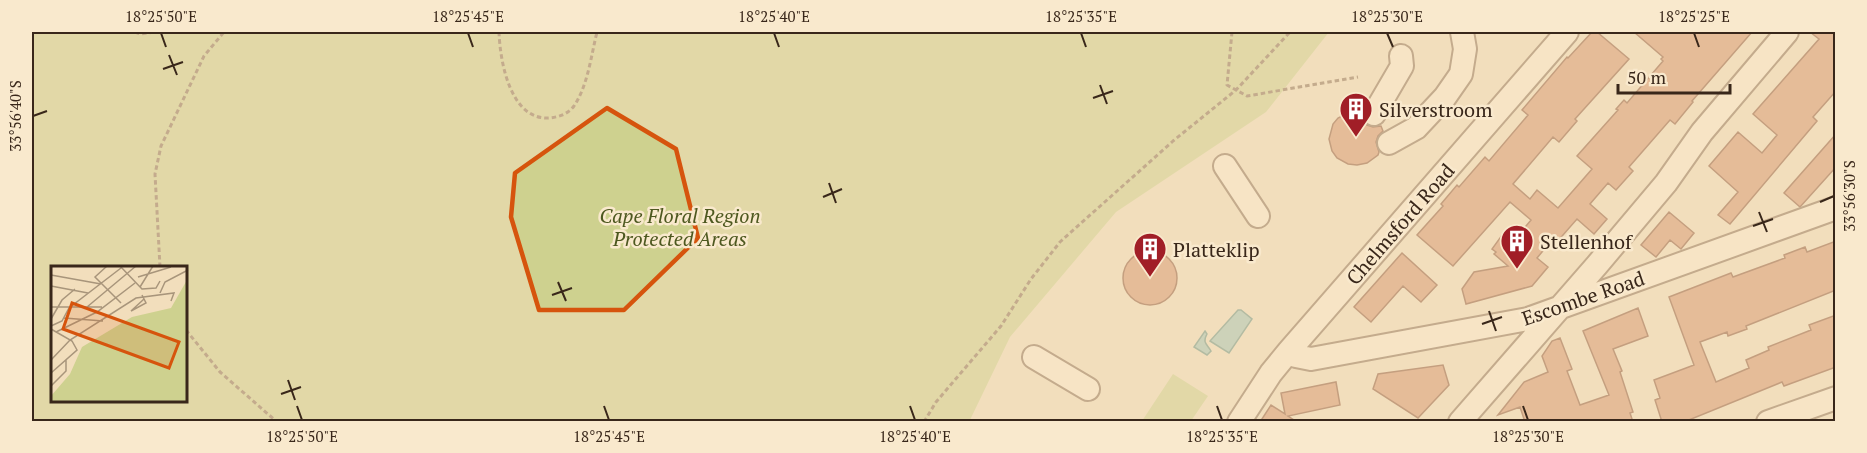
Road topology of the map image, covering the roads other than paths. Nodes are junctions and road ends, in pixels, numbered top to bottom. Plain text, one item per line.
1 (1462, 32) edge
2 (1567, 32) edge
3 (1787, 32) edge
4 (1401, 56) dead end
5 (1374, 114) dead end
6 (1389, 142) dead end
7 (1226, 166) dead end
8 (1836, 208) edge
9 (1258, 216) dead end
10 (1560, 307) junction
11 (1290, 351) junction
12 (1034, 357) dead end
13 (1088, 388) dead end
14 (1836, 398) edge
15 (1239, 422) edge
16 (1460, 422) edge
17 (1768, 422) edge

1 - 6 street
2 - 11 street, Chelmsford Road
3 - 10 street
4 - 5 street
7 - 9 street
8 - 10 street, Escombe Road
10 - 11 street, Escombe Road
10 - 16 street
11 - 15 street, Chelmsford Road
12 - 13 street
14 - 17 street

